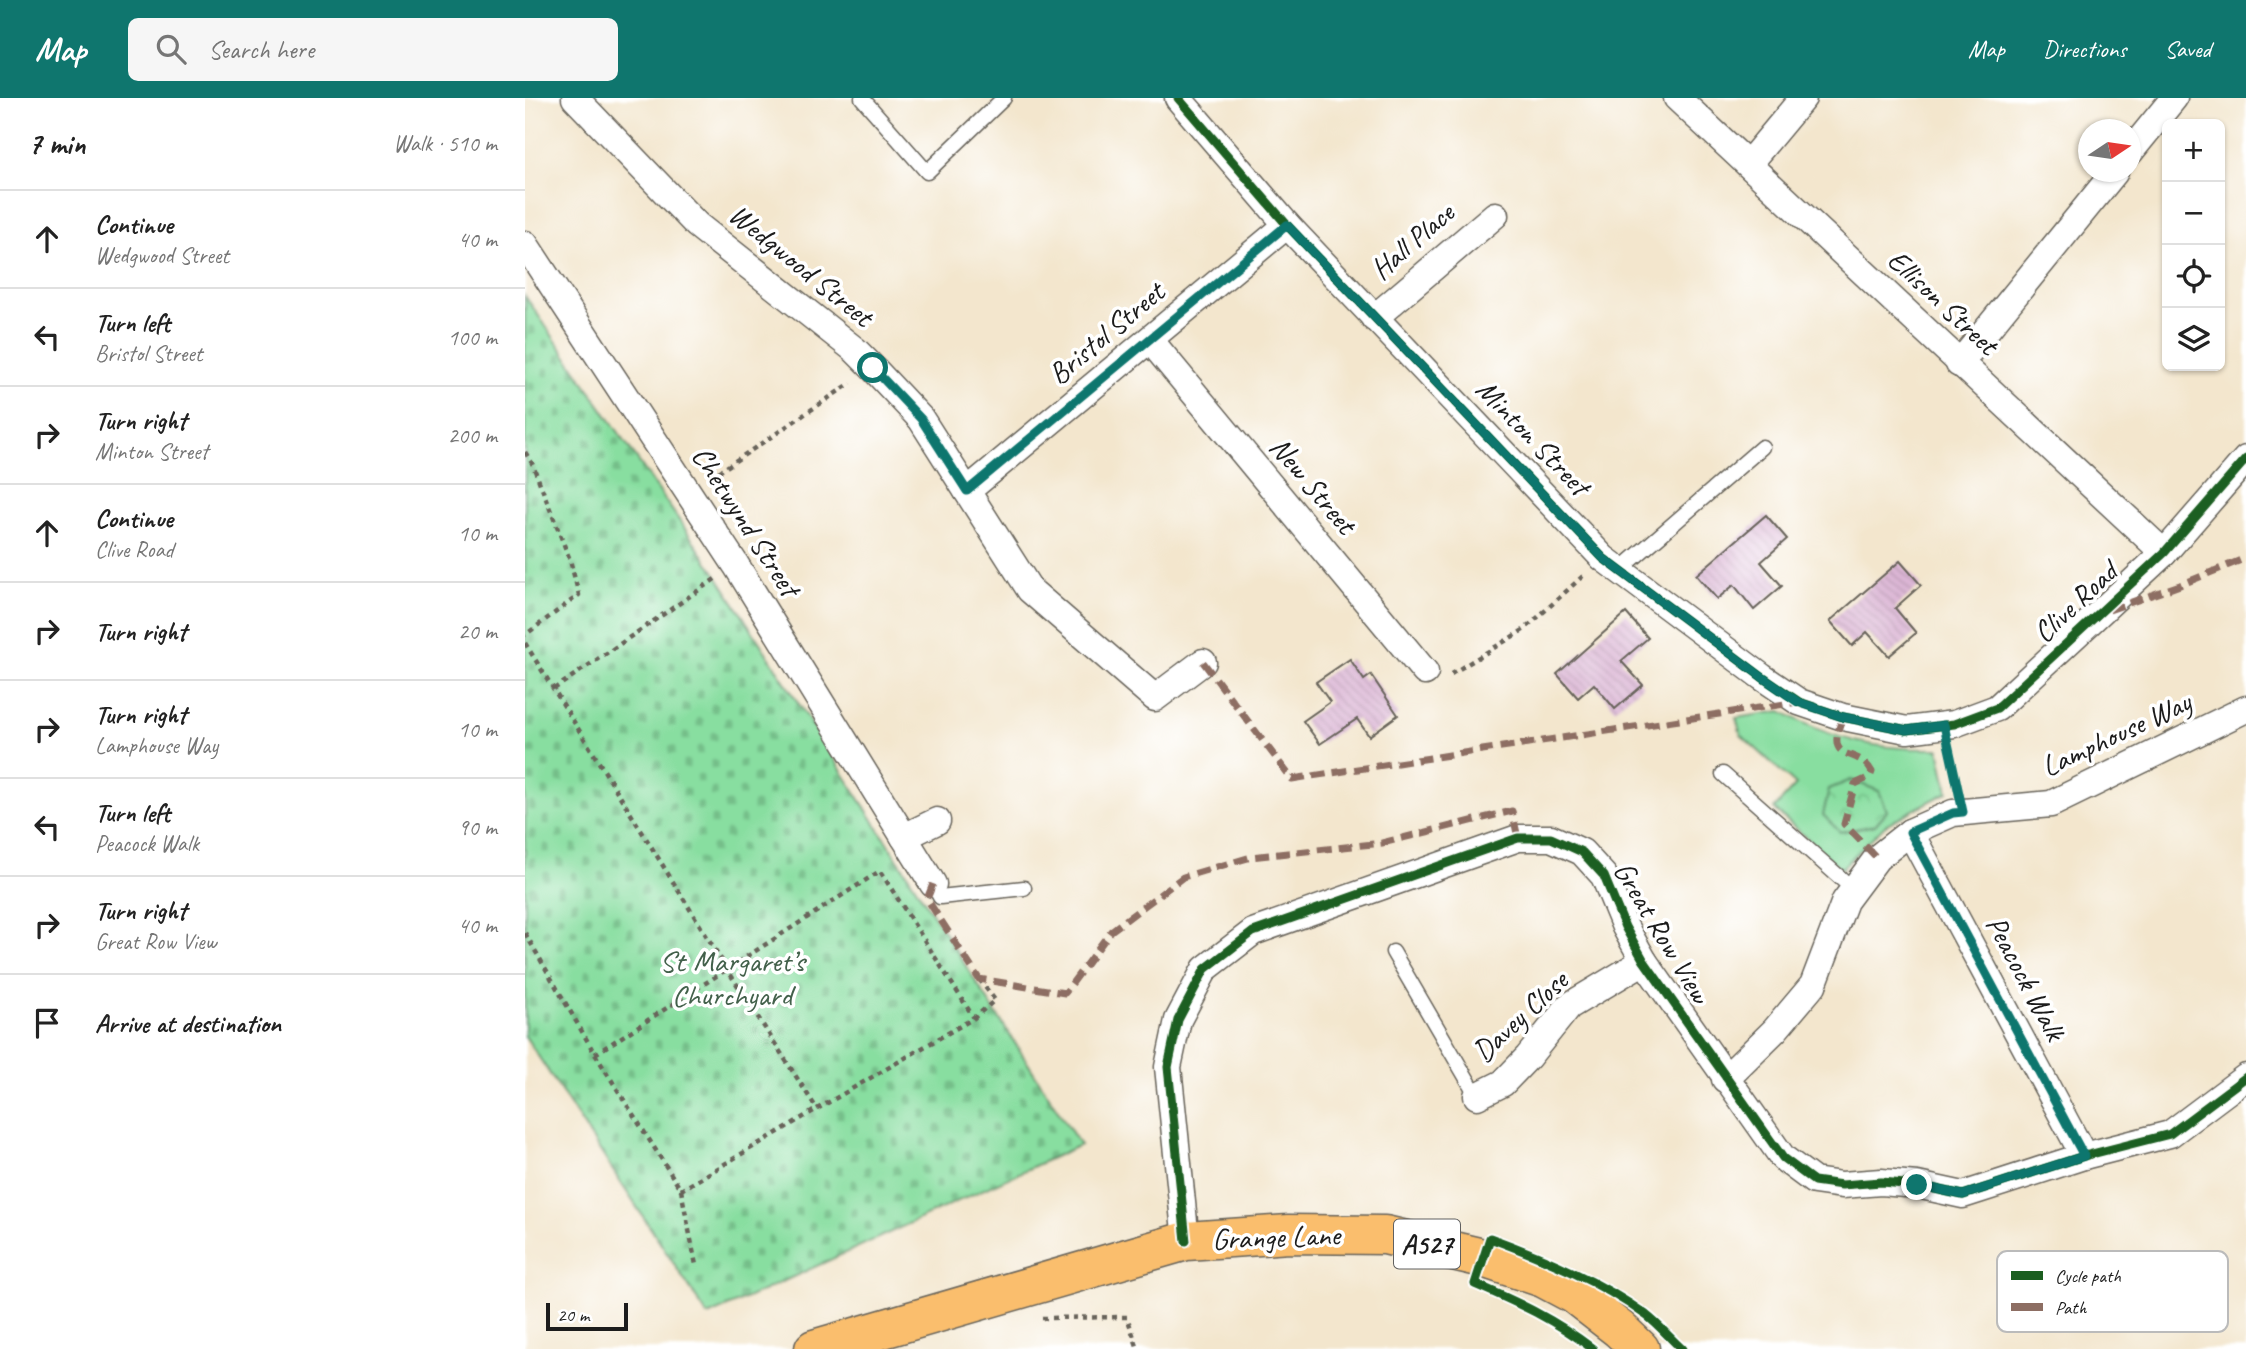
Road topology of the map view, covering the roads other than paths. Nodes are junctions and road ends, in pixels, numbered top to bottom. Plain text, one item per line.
1 (575, 98) edge
2 (862, 98) edge
3 (1004, 98) edge
4 (1178, 98) edge
5 (1677, 98) edge
6 (1803, 98) edge
7 (2175, 98) edge
8 (2141, 139) edge
9 (1748, 164) junction
10 (2107, 182) edge
11 (1495, 215) dead end
12 (1287, 225) junction
13 (525, 244) edge
14 (1374, 318) junction
15 (1150, 340) junction
16 (1959, 363) junction
17 (1762, 447) dead end
18 (2246, 459) edge
19 (967, 491) junction
20 (2164, 553) junction
21 (1611, 564) junction
22 (1203, 662) dead end
23 (1426, 672) road end
24 (2246, 709) edge
25 (1907, 730) joint
26 (1723, 774) dead end
27 (937, 821) dead end
28 (1910, 832) junction
29 (904, 837) junction
30 (933, 884) joint
31 (1024, 888) dead end
32 (1853, 889) junction
33 (1393, 952) dead end
34 (1644, 961) junction
35 (2246, 1077) edge
36 (1725, 1079) junction
37 (1477, 1097) joint
38 (2084, 1156) junction
39 (1187, 1241) junction
40 (814, 1349) edge
41 (1640, 1349) edge

1 - 19 street, Wedgwood Street
2 - 3 lane
4 - 12 street, Minton Street
5 - 9 street, Ellison Street
6 - 9 street
7 - 8 street
9 - 16 street, Ellison Street
10 - 16 street
11 - 14 street, Hall Place
12 - 14 street, Minton Street
12 - 15 street, Bristol Street
13 - 29 street, Chetwynd Street
14 - 21 street, Minton Street
15 - 19 street, Bristol Street
15 - 23 street, New Street
16 - 20 street, Ellison Street
17 - 21 lane
18 - 20 street, Clive Road
19 - 22 street, Wedgwood Street
20 - 25 street, Clive Road
21 - 25 street, Minton Street
24 - 28 street, Lamphouse Way
26 - 32 lane
27 - 29 street
28 - 32 street, Lamphouse Way
28 - 38 street, Peacock Walk
29 - 30 street, Chetwynd Street
30 - 31 lane
32 - 36 street, Lamphouse Way
33 - 37 lane
34 - 36 street, Great Row View
34 - 37 street, Davey Close
34 - 39 street, Great Row View
35 - 38 street, Great Row View
36 - 38 street, Great Row View
39 - 40 highway, Grange Lane / A527
39 - 41 highway, Grange Lane / A527

